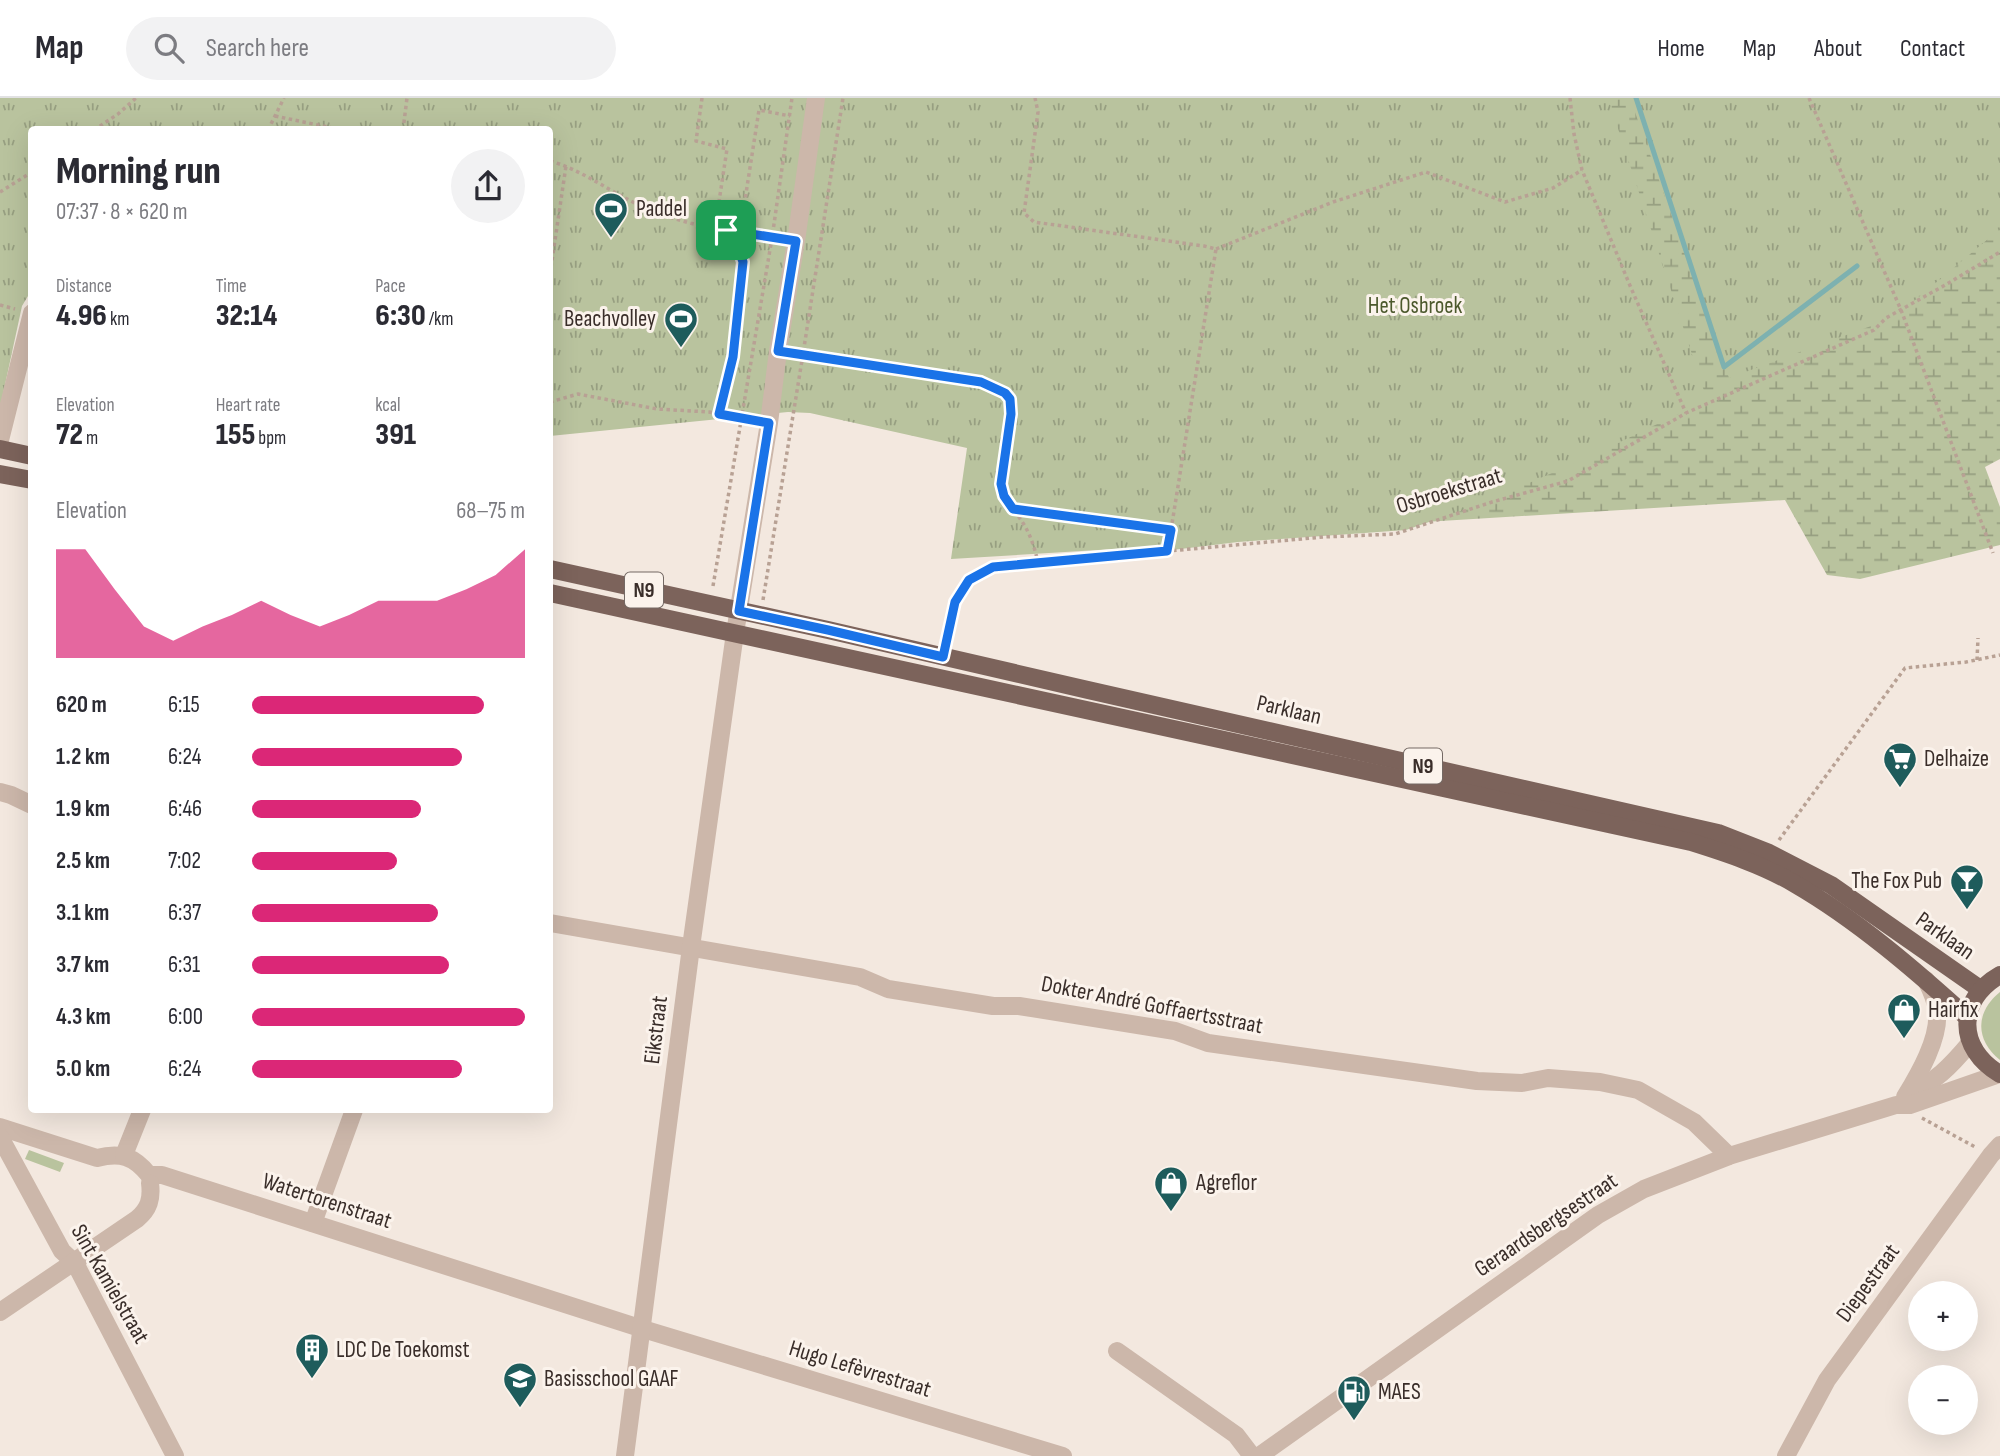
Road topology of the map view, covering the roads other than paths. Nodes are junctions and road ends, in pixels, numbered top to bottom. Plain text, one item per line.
1 (816, 98) edge
2 (28, 329) edge
3 (0, 440) edge
4 (0, 449) edge
5 (28, 455) edge
6 (0, 474) edge
7 (28, 480) edge
8 (553, 570) edge
9 (553, 594) edge
10 (739, 611) junction
11 (734, 633) junction
12 (0, 792) edge
13 (28, 803) edge
14 (553, 924) edge
15 (691, 947) junction
16 (2000, 975) edge
17 (1925, 979) junction
18 (1980, 989) junction
19 (1968, 1018) junction
20 (1970, 1043) junction
21 (1999, 1074) edge
22 (1901, 1101) junction
23 (141, 1113) edge
24 (353, 1113) edge
25 (0, 1127) edge
26 (0, 1137) edge
27 (1995, 1150) edge
28 (124, 1155) junction
29 (1728, 1156) junction
30 (150, 1183) dead end
31 (313, 1223) junction
32 (75, 1264) junction
33 (0, 1312) edge
34 (643, 1329) junction
35 (1117, 1351) dead end
36 (175, 1456) edge
37 (625, 1456) edge
38 (1063, 1456) edge
39 (1252, 1456) edge
40 (1259, 1456) edge
41 (1786, 1456) edge

1 - 10 street, Eikstraat
2 - 3 street
4 - 5 main road
6 - 7 main road
8 - 10 main road, Parklaan / N9
9 - 11 main road, Parklaan / N9
10 - 11 street, Eikstraat
10 - 18 main road, Parklaan / N9
11 - 15 street, Eikstraat
11 - 17 main road, Parklaan / N9
12 - 13 street
14 - 15 street, Dokter André Goffaertsstraat
15 - 29 street, Dokter André Goffaertsstraat
15 - 34 street, Eikstraat
16 - 18 main road
17 - 19 main road, Parklaan / N9
17 - 22 street
18 - 19 main road
19 - 20 main road
20 - 21 main road
20 - 22 street, Geraardsbergsestraat
21 - 22 street, Geraardsbergsestraat
22 - 29 street, Geraardsbergsestraat
23 - 28 street
24 - 31 street
25 - 28 street
26 - 32 street, Sint Kamielstraat
27 - 41 street, Diepestraat
28 - 31 street, Watertorenstraat
29 - 40 street, Geraardsbergsestraat
30 - 32 street
31 - 34 street, Watertorenstraat
32 - 33 street
32 - 36 street, Sint Kamielstraat
34 - 37 street, Eikstraat
34 - 38 street, Hugo Lefèvrestraat
35 - 39 street

